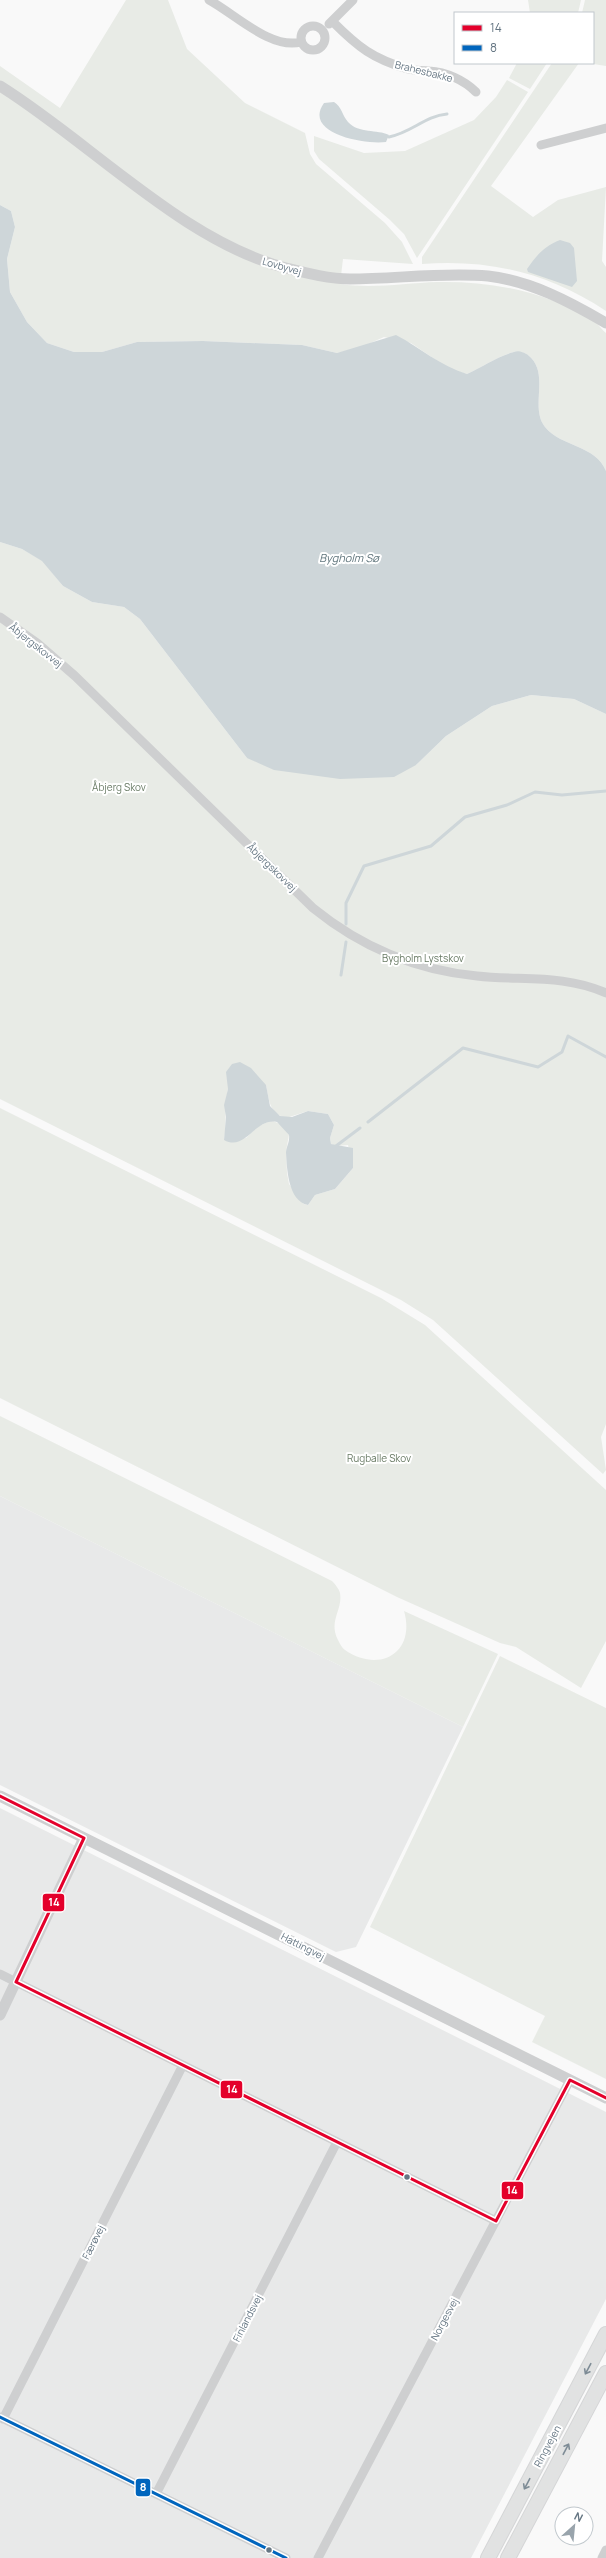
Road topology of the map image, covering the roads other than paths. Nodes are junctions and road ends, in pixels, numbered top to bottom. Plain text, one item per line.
1 (209, 0) edge
2 (353, 0) edge
3 (333, 22) junction
4 (321, 29) junction
5 (301, 42) junction
6 (0, 86) edge
7 (476, 92) dead end
8 (606, 128) edge
9 (541, 145) dead end
10 (606, 323) edge
11 (0, 618) edge
12 (606, 993) edge
13 (0, 1796) edge
14 (84, 1838) junction
15 (0, 1974) edge
16 (16, 1982) junction
17 (0, 2015) edge
18 (183, 2065) junction
19 (570, 2080) junction
20 (606, 2098) edge
21 (337, 2142) junction
22 (496, 2221) junction
23 (606, 2334) edge
24 (606, 2373) edge
25 (1, 2418) edge
26 (156, 2494) junction
27 (606, 2550) edge
28 (286, 2558) edge
29 (318, 2558) edge
30 (488, 2558) edge
31 (508, 2558) edge
32 (602, 2558) edge

1 - 5 street
2 - 3 street
3 - 4 street
3 - 7 street, Brahesbakke
4 - 5 street
4 - 5 street
6 - 10 street, Lovbyvej
8 - 9 street
11 - 12 street, Åbjergskovvej
13 - 14 street, Hattingvej
14 - 16 street
14 - 19 street, Hattingvej
15 - 16 street
16 - 17 street
16 - 18 street
18 - 21 street
18 - 25 street, Færøvej
19 - 20 street, Hattingvej
19 - 22 street, Norgesvej
21 - 22 street
21 - 26 street, Finlandsvej
22 - 29 street, Norgesvej
23 -> 30 main road, Ringvejen
31 -> 24 main road, Ringvejen
25 - 26 street
26 - 28 street
27 - 32 street

